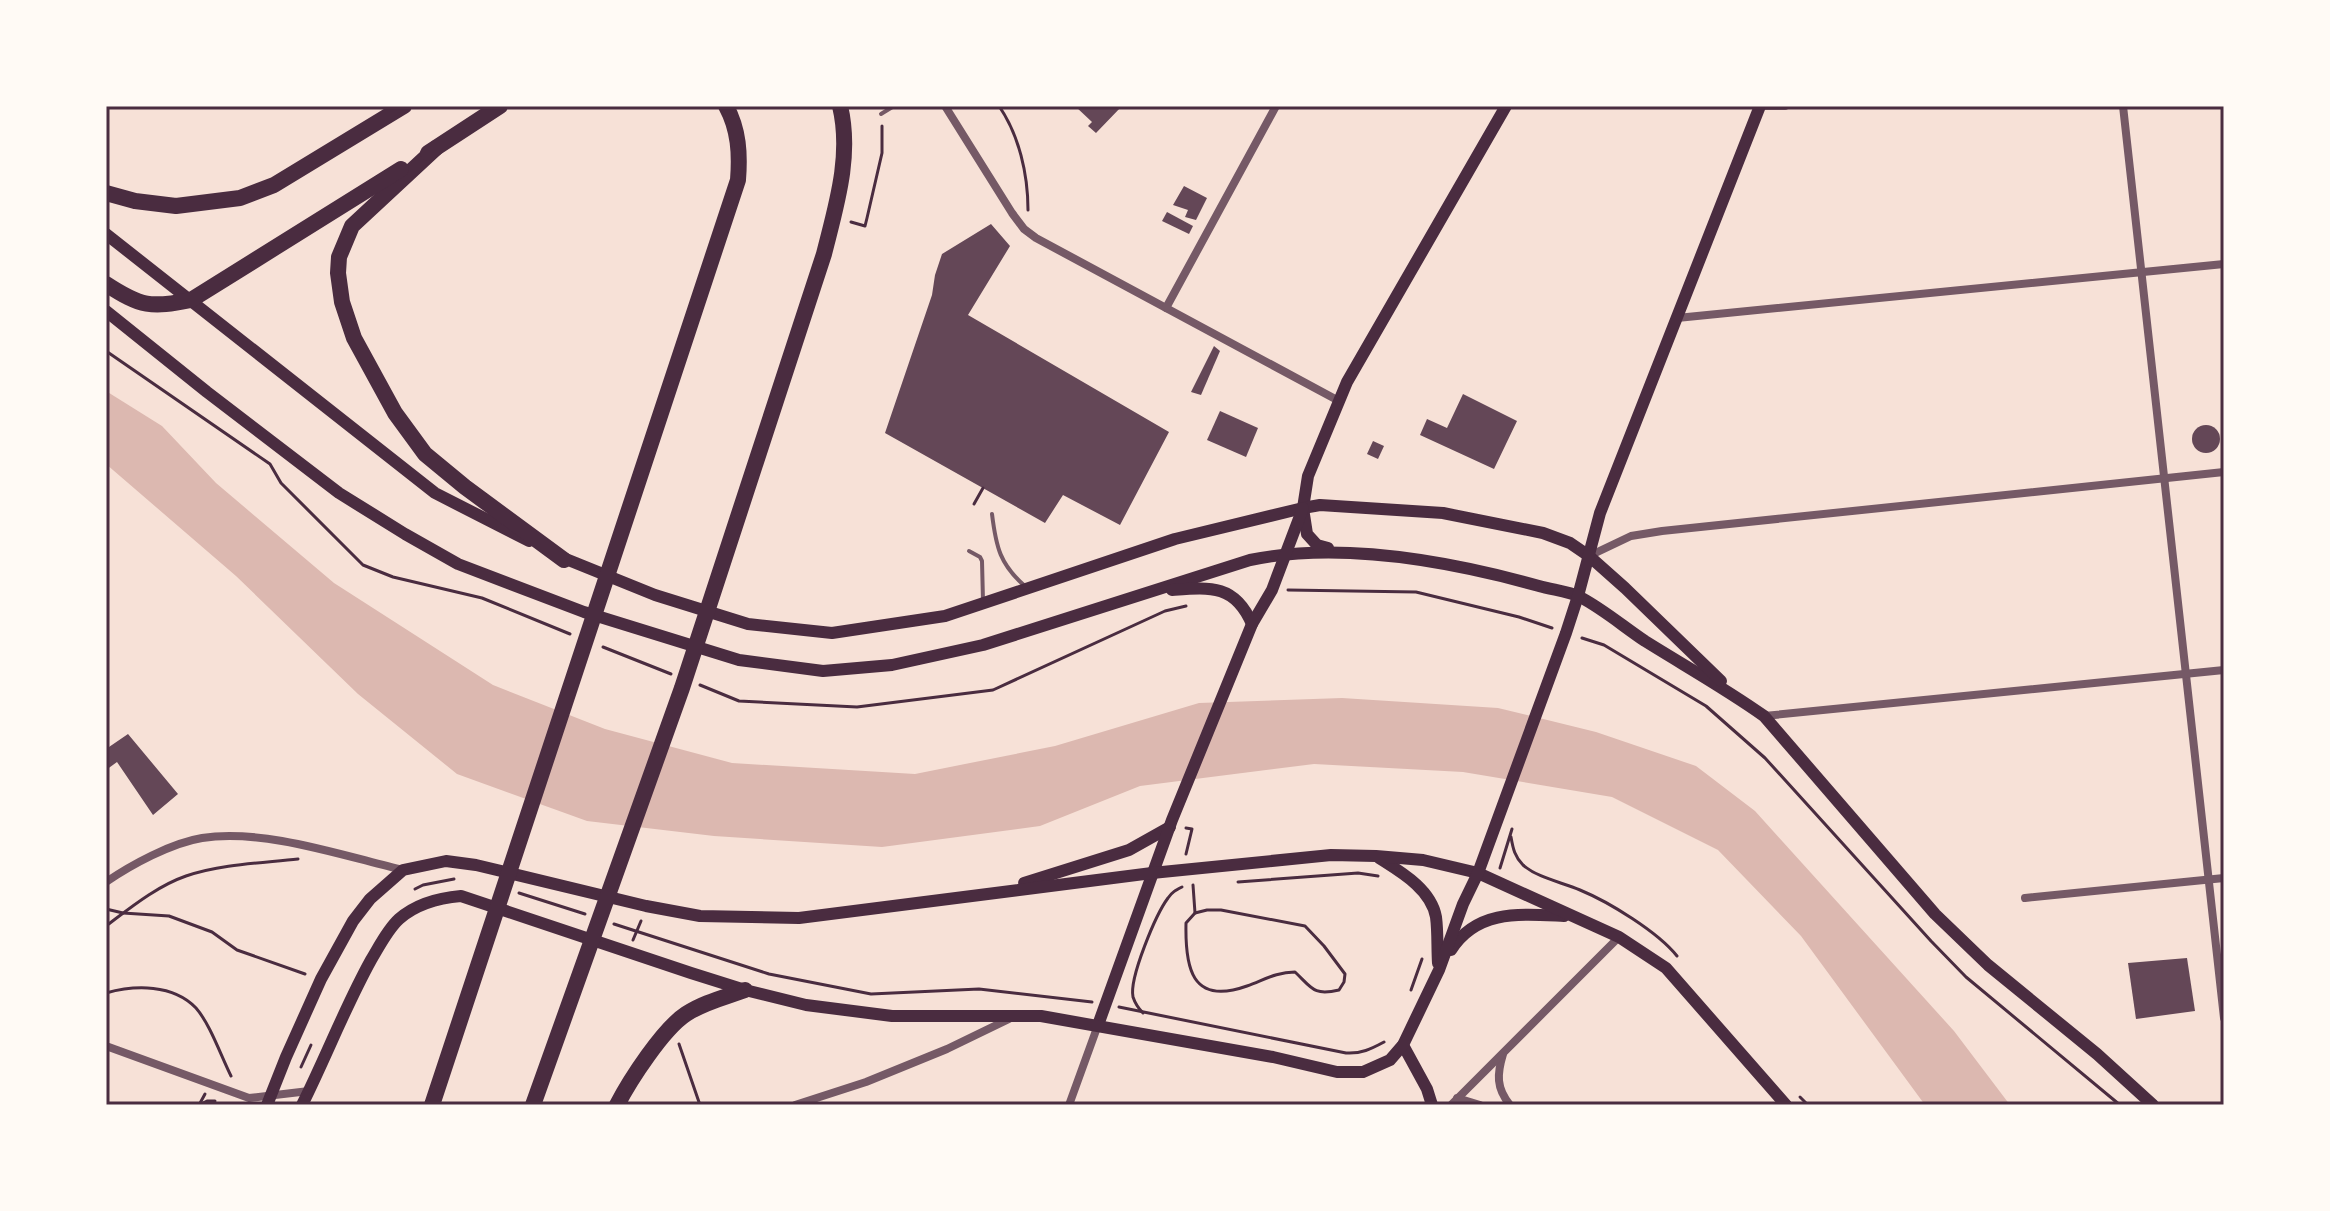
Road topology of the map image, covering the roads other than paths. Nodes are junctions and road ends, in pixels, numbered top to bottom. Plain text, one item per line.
1 (404, 106) edge
2 (500, 106) edge
3 (726, 106) edge
4 (840, 106) edge
5 (894, 106) edge
6 (945, 106) edge
7 (1276, 106) edge
8 (1506, 106) edge
9 (1762, 106) edge
10 (1785, 106) edge
11 (2123, 106) edge
12 (881, 114) road end
13 (436, 148) junction
14 (106, 193) edge
15 (106, 234) edge
16 (2224, 264) edge
17 (2142, 272) junction
18 (106, 284) edge
19 (191, 300) junction
20 (1166, 308) junction
21 (106, 311) edge
22 (1677, 318) junction
23 (1339, 401) junction
24 (2224, 472) edge
25 (2165, 479) junction
26 (1303, 508) junction
27 (992, 514) dead end
28 (969, 551) dead end
29 (1347, 552) junction
30 (1285, 553) junction
31 (1589, 556) junction
32 (564, 560) junction
33 (1028, 588) junction
34 (1149, 592) junction
35 (1578, 596) junction
36 (982, 604) junction
37 (1252, 624) junction
38 (2224, 670) edge
39 (2186, 674) junction
40 (1737, 696) junction
41 (1764, 716) junction
42 (1171, 824) junction
43 (1376, 856) junction
44 (403, 870) junction
45 (1152, 873) junction
46 (1478, 873) junction
47 (2224, 878) edge
48 (2209, 880) junction
49 (106, 882) edge
50 (997, 891) junction
51 (2025, 898) dead end
52 (1573, 917) junction
53 (1619, 937) junction
54 (1439, 970) junction
55 (745, 990) junction
56 (1015, 1016) junction
57 (2224, 1018) edge
58 (1098, 1025) junction
59 (1403, 1045) junction
60 (106, 1046) edge
61 (1504, 1051) junction
62 (309, 1091) junction
63 (270, 1099) edge
64 (1454, 1102) edge
65 (302, 1105) edge
66 (432, 1105) edge
67 (533, 1105) edge
68 (617, 1105) edge
69 (795, 1105) edge
70 (1069, 1105) edge
71 (1432, 1105) edge
72 (1480, 1105) edge
73 (1510, 1105) edge
74 (1786, 1105) edge
75 (2153, 1105) edge

1 - 14 highway
2 - 13 highway
3 - 66 highway
4 - 67 highway
5 - 12 lane
6 - 20 street
7 - 20 street
8 - 23 main road
9 - 10 street
9 - 22 main road
11 - 17 street
13 - 19 highway
13 - 32 highway
15 - 19 main road
16 - 17 street
17 - 22 street
17 - 25 street
18 - 19 highway
19 - 32 main road
20 - 23 street
21 - 34 main road
22 - 31 main road
23 - 26 main road
24 - 25 street
25 - 31 street
25 - 39 street
26 - 29 main road
26 - 30 main road
26 - 31 main road
26 - 33 main road
27 - 33 lane
28 - 36 lane
29 - 30 main road
29 - 35 main road
30 - 34 main road
30 - 37 main road
31 - 35 main road
31 - 40 main road
32 - 36 main road
33 - 36 main road
34 - 37 main road
35 - 40 main road
35 - 46 main road
37 - 42 main road
38 - 39 street
39 - 41 street
39 - 48 street
40 - 41 main road
41 - 75 main road
42 - 45 main road
42 - 50 main road
43 - 45 main road
43 - 46 main road
43 - 54 main road
44 - 49 street
44 - 50 main road
44 - 63 main road
45 - 50 main road
45 - 58 main road
46 - 52 main road
46 - 54 main road
47 - 48 street
48 - 51 street
48 - 57 street
52 - 53 main road
52 - 54 main road
53 - 61 street
53 - 74 main road
54 - 59 main road
55 - 56 main road
55 - 62 main road
55 - 68 highway
56 - 58 main road
56 - 69 street
58 - 59 main road
58 - 70 street
59 - 71 main road
60 - 63 street
61 - 64 street
61 - 73 street
62 - 63 street
62 - 65 main road
64 - 72 street

